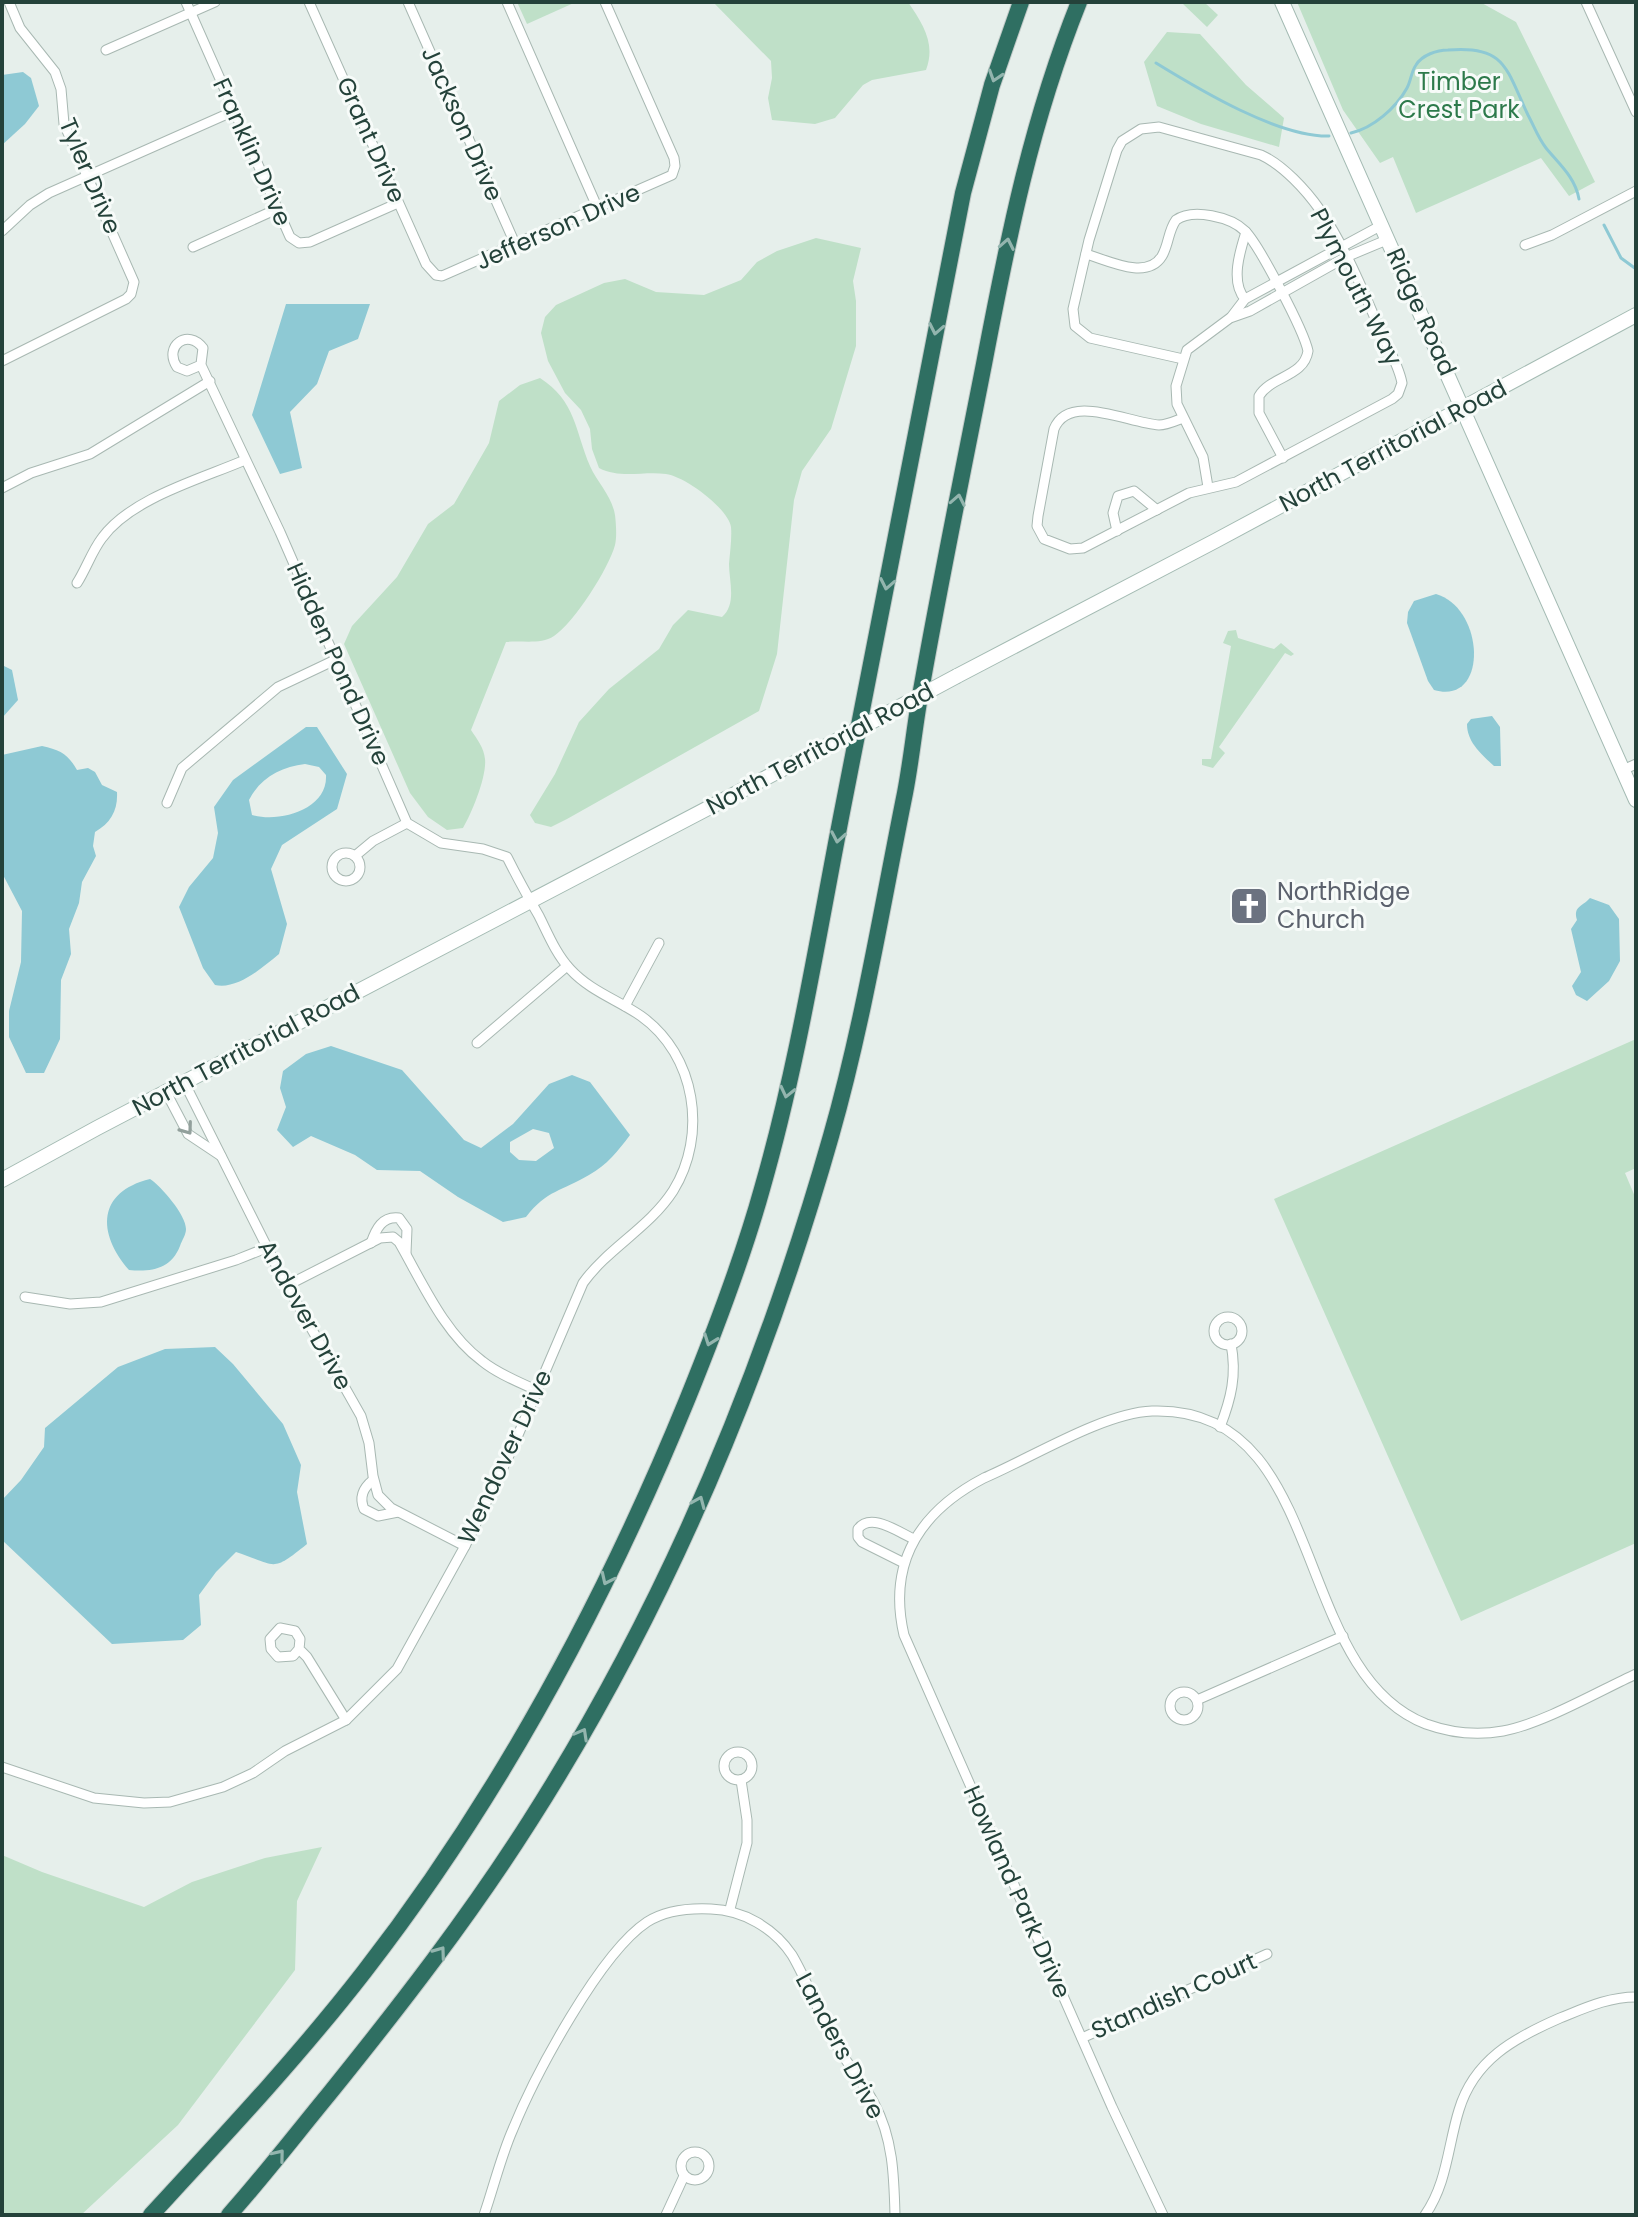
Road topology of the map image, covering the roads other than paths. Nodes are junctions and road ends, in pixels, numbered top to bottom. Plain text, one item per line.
1 (9, 2) edge
2 (186, 2) edge
3 (215, 2) edge
4 (309, 2) edge
5 (408, 2) edge
6 (507, 2) edge
7 (605, 2) edge
8 (1021, 2) edge
9 (1079, 2) edge
10 (1282, 2) edge
11 (1586, 2) edge
12 (191, 13) junction
13 (106, 50) dead end
14 (234, 111) junction
15 (1636, 112) edge
16 (88, 176) junction
17 (1636, 191) edge
18 (398, 203) junction
19 (277, 209) junction
20 (598, 209) junction
21 (1382, 225) junction
22 (2, 231) edge
23 (1246, 232) junction
24 (1389, 239) junction
25 (1340, 245) junction
26 (1525, 245) dead end
27 (516, 246) junction
28 (193, 247) dead end
29 (1086, 254) junction
30 (1346, 257) junction
31 (436, 275) joint
32 (1275, 281) junction
33 (1281, 293) junction
34 (1245, 299) junction
35 (1636, 315) edge
36 (1230, 318) junction
37 (1183, 359) junction
38 (2, 361) edge
39 (201, 365) dead end
40 (210, 381) junction
41 (1464, 408) junction
42 (1183, 418) junction
43 (1283, 458) junction
44 (245, 460) junction
45 (1208, 487) junction
46 (2, 488) edge
47 (1157, 510) junction
48 (1117, 531) junction
49 (77, 583) dead end
50 (335, 660) junction
51 (1629, 767) edge
52 (1636, 800) edge
53 (167, 803) dead end
54 (407, 823) junction
55 (355, 856) dead end
56 (531, 901) junction
57 (659, 943) dead end
58 (567, 966) junction
59 (625, 1006) junction
60 (477, 1043) dead end
61 (184, 1082) junction
62 (166, 1092) junction
63 (221, 1156) junction
64 (2, 1180) edge
65 (371, 1243) junction
66 (266, 1248) junction
67 (406, 1253) junction
68 (286, 1286) junction
69 (25, 1297) dead end
70 (1231, 1344) dead end
71 (538, 1391) junction
72 (1220, 1427) junction
73 (373, 1480) junction
74 (398, 1512) junction
75 (914, 1539) junction
76 (465, 1546) junction
77 (904, 1563) junction
78 (1343, 1636) junction
79 (299, 1649) dead end
80 (1636, 1674) edge
81 (1197, 1700) dead end
82 (346, 1720) junction
83 (2, 1767) edge
84 (741, 1780) dead end
85 (730, 1909) junction
86 (1267, 1954) dead end
87 (1636, 1997) edge
88 (1082, 2038) junction
89 (684, 2176) dead end
90 (151, 2215) edge
91 (229, 2215) edge
92 (484, 2215) edge
93 (666, 2215) edge
94 (895, 2215) edge
95 (1163, 2215) edge
96 (1425, 2215) edge

1 - 16 street, Tyler Drive
2 - 12 street, Franklin Drive
3 - 12 street
4 - 18 street, Grant Drive
5 - 27 street, Jackson Drive
6 - 20 street
7 - 20 street, Jefferson Drive
8 -> 90 highway
91 -> 9 highway
10 - 21 main road, Ridge Road
11 - 15 street
12 - 13 street
12 - 14 street, Franklin Drive
14 - 16 street
14 - 19 street, Franklin Drive
16 - 22 street
16 - 38 street, Tyler Drive
17 - 26 street
18 - 19 street, Franklin Drive
18 - 31 street, Grant Drive
19 - 28 street
20 - 27 street, Jefferson Drive
21 - 24 main road, Ridge Road
21 - 25 street
23 - 29 street
23 - 32 street
23 - 34 street
24 - 30 street
24 - 41 main road, Ridge Road
25 - 29 street, Plymouth Way
25 - 30 street, Plymouth Way
25 - 32 street
27 - 31 street, Jefferson Drive
29 - 37 street, Plymouth Way
30 - 33 street
30 - 43 street, Plymouth Way
32 - 33 street
32 - 34 street
33 - 36 street
33 - 43 street
34 - 36 street
35 - 41 main road, North Territorial Road
36 - 37 street
37 - 42 street
39 - 40 street, Hidden Pond Drive
40 - 44 street, Hidden Pond Drive
40 - 46 street
41 - 51 main road, Ridge Road
41 - 56 main road, North Territorial Road, bridge
42 - 45 street
42 - 48 street, Plymouth Way
43 - 45 street, Plymouth Way
44 - 49 street
44 - 50 street, Hidden Pond Drive
45 - 47 street, Plymouth Way
47 - 48 street, Plymouth Way
47 - 48 street
50 - 53 street
50 - 54 street, Hidden Pond Drive
51 - 52 main road, Ridge Road
54 - 55 street
54 - 56 street
56 - 58 street, Wendover Drive
56 - 61 main road, North Territorial Road
57 - 59 street
58 - 59 street, Wendover Drive
58 - 60 street
59 - 71 street, Wendover Drive
61 - 62 main road, North Territorial Road
61 - 63 street, Andover Drive
62 -> 63 street
62 - 64 main road, North Territorial Road
63 - 66 street, Andover Drive
65 - 67 street
65 - 67 street
65 - 68 street
66 - 68 street, Andover Drive
66 - 69 street
67 - 71 street
68 - 73 street, Andover Drive
70 - 72 street
71 - 76 street, Wendover Drive
72 - 75 street, Howland Park Drive
72 - 78 street, Howland Park Drive
73 - 74 street, Andover Drive
73 - 74 street, Andover Drive
74 - 76 street, Andover Drive
75 - 77 street, Howland Park Drive
75 - 77 street
76 - 82 street, Wendover Drive
77 - 88 street, Howland Park Drive
78 - 80 street, Howland Park Drive
78 - 81 street
79 - 82 street
82 - 83 street, Wendover Drive
84 - 85 street
85 - 92 street
85 - 94 street, Landers Drive
86 - 88 street, Standish Court
87 - 96 street
88 - 95 street, Howland Park Drive
89 - 93 street

